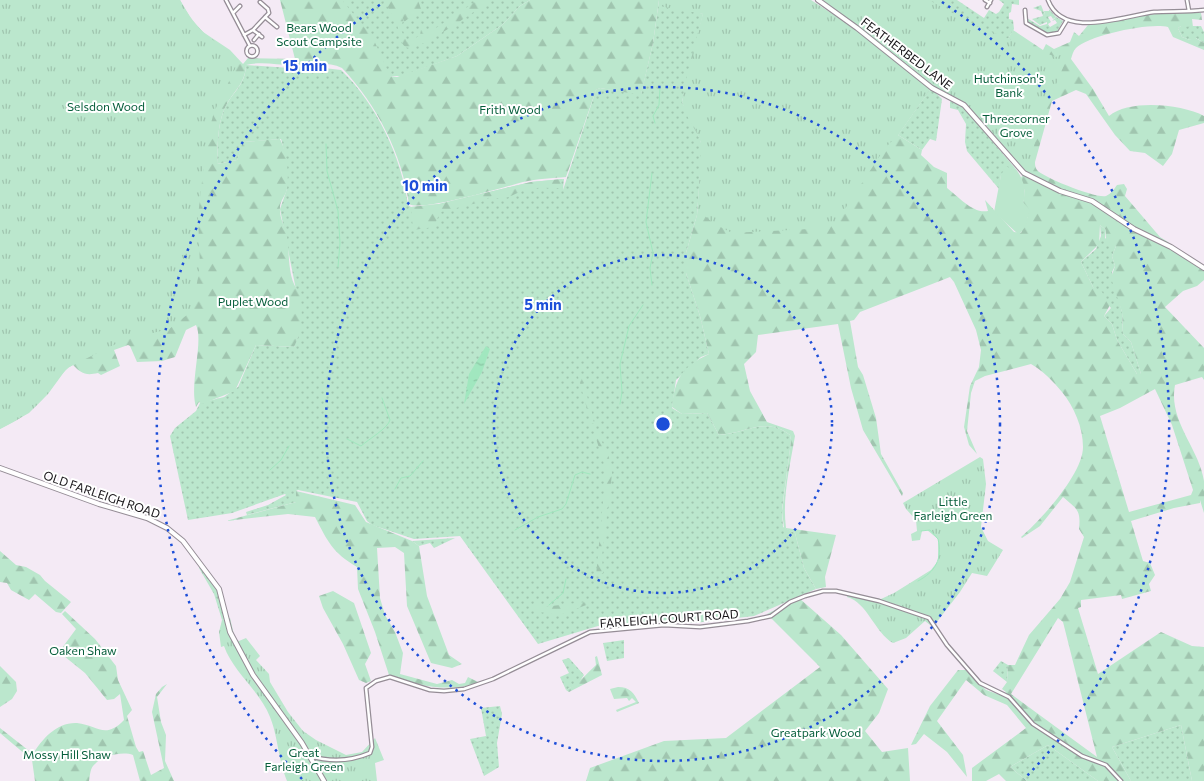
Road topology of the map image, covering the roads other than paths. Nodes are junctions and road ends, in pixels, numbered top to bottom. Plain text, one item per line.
1 (226, 0) edge
2 (818, 0) edge
3 (985, 0) edge
4 (1048, 0) edge
5 (1186, 0) edge
6 (990, 1) edge
7 (260, 2) dead end
8 (240, 6) dead end
9 (987, 7) dead end
10 (1024, 10) dead end
11 (1204, 10) edge
12 (1189, 11) junction
13 (233, 14) junction
14 (265, 17) junction
15 (1067, 20) junction
16 (277, 28) dead end
17 (253, 30) junction
18 (244, 35) junction
19 (254, 40) dead end
20 (250, 46) junction
21 (1204, 268) edge
22 (0, 468) edge
23 (310, 756) junction
24 (318, 759) junction
25 (315, 765) junction
26 (324, 781) edge
27 (1121, 781) edge

1 - 13 street
2 - 21 street, FEATHERBED LANE
3 - 6 street
4 - 15 street
5 - 12 street
6 - 9 street
7 - 14 street
8 - 13 street
10 - 15 street
11 - 12 street
12 - 15 street
13 - 18 street
14 - 16 street
14 - 17 street
17 - 18 street
17 - 19 street
18 - 20 street
20 - 20 street
22 - 23 street, OLD FARLEIGH ROAD
23 - 24 street, FARLEIGH COURT ROAD
23 - 25 street, OLD FARLEIGH ROAD
24 - 25 street
24 - 27 street, FARLEIGH COURT ROAD
25 - 26 street, OLD FARLEIGH ROAD

